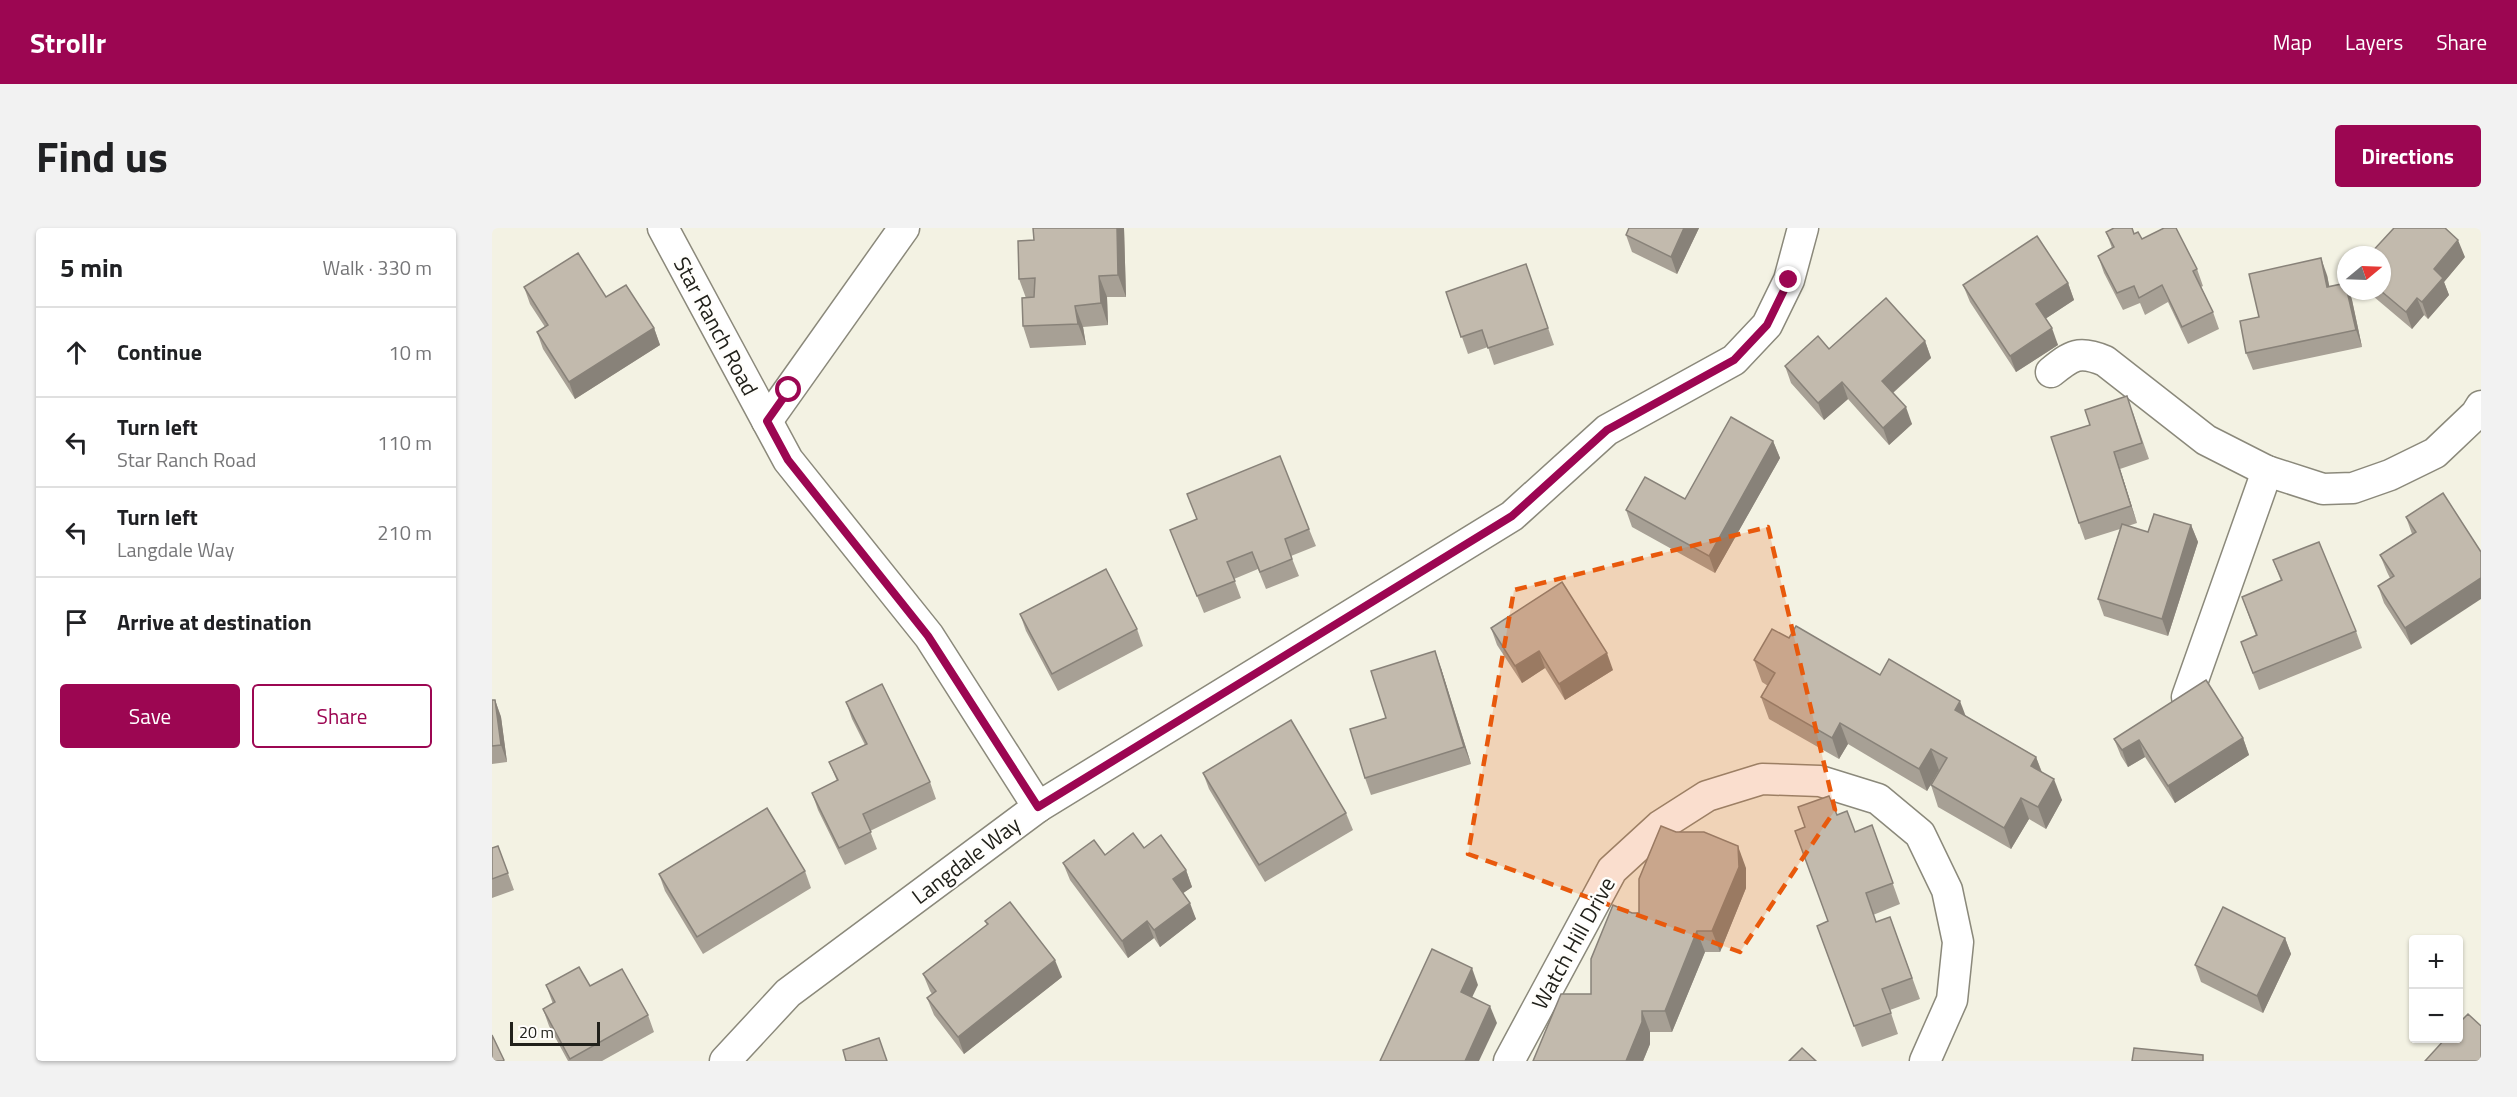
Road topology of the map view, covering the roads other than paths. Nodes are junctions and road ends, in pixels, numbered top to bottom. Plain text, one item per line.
1 (663, 228) edge
2 (904, 228) edge
3 (1803, 228) edge
4 (2051, 372) dead end
5 (2481, 406) edge
6 (767, 421) junction
7 (2267, 471) junction
8 (2187, 697) edge
9 (1038, 807) junction
10 (725, 1061) edge
11 (1509, 1061) edge
12 (1925, 1061) edge

1 - 6 street, Star Ranch Road
2 - 6 street
3 - 9 street, Langdale Way
4 - 7 street
5 - 7 street
6 - 9 street, Star Ranch Road
7 - 8 street
9 - 10 street, Langdale Way
11 - 12 street, Watch Hill Drive

